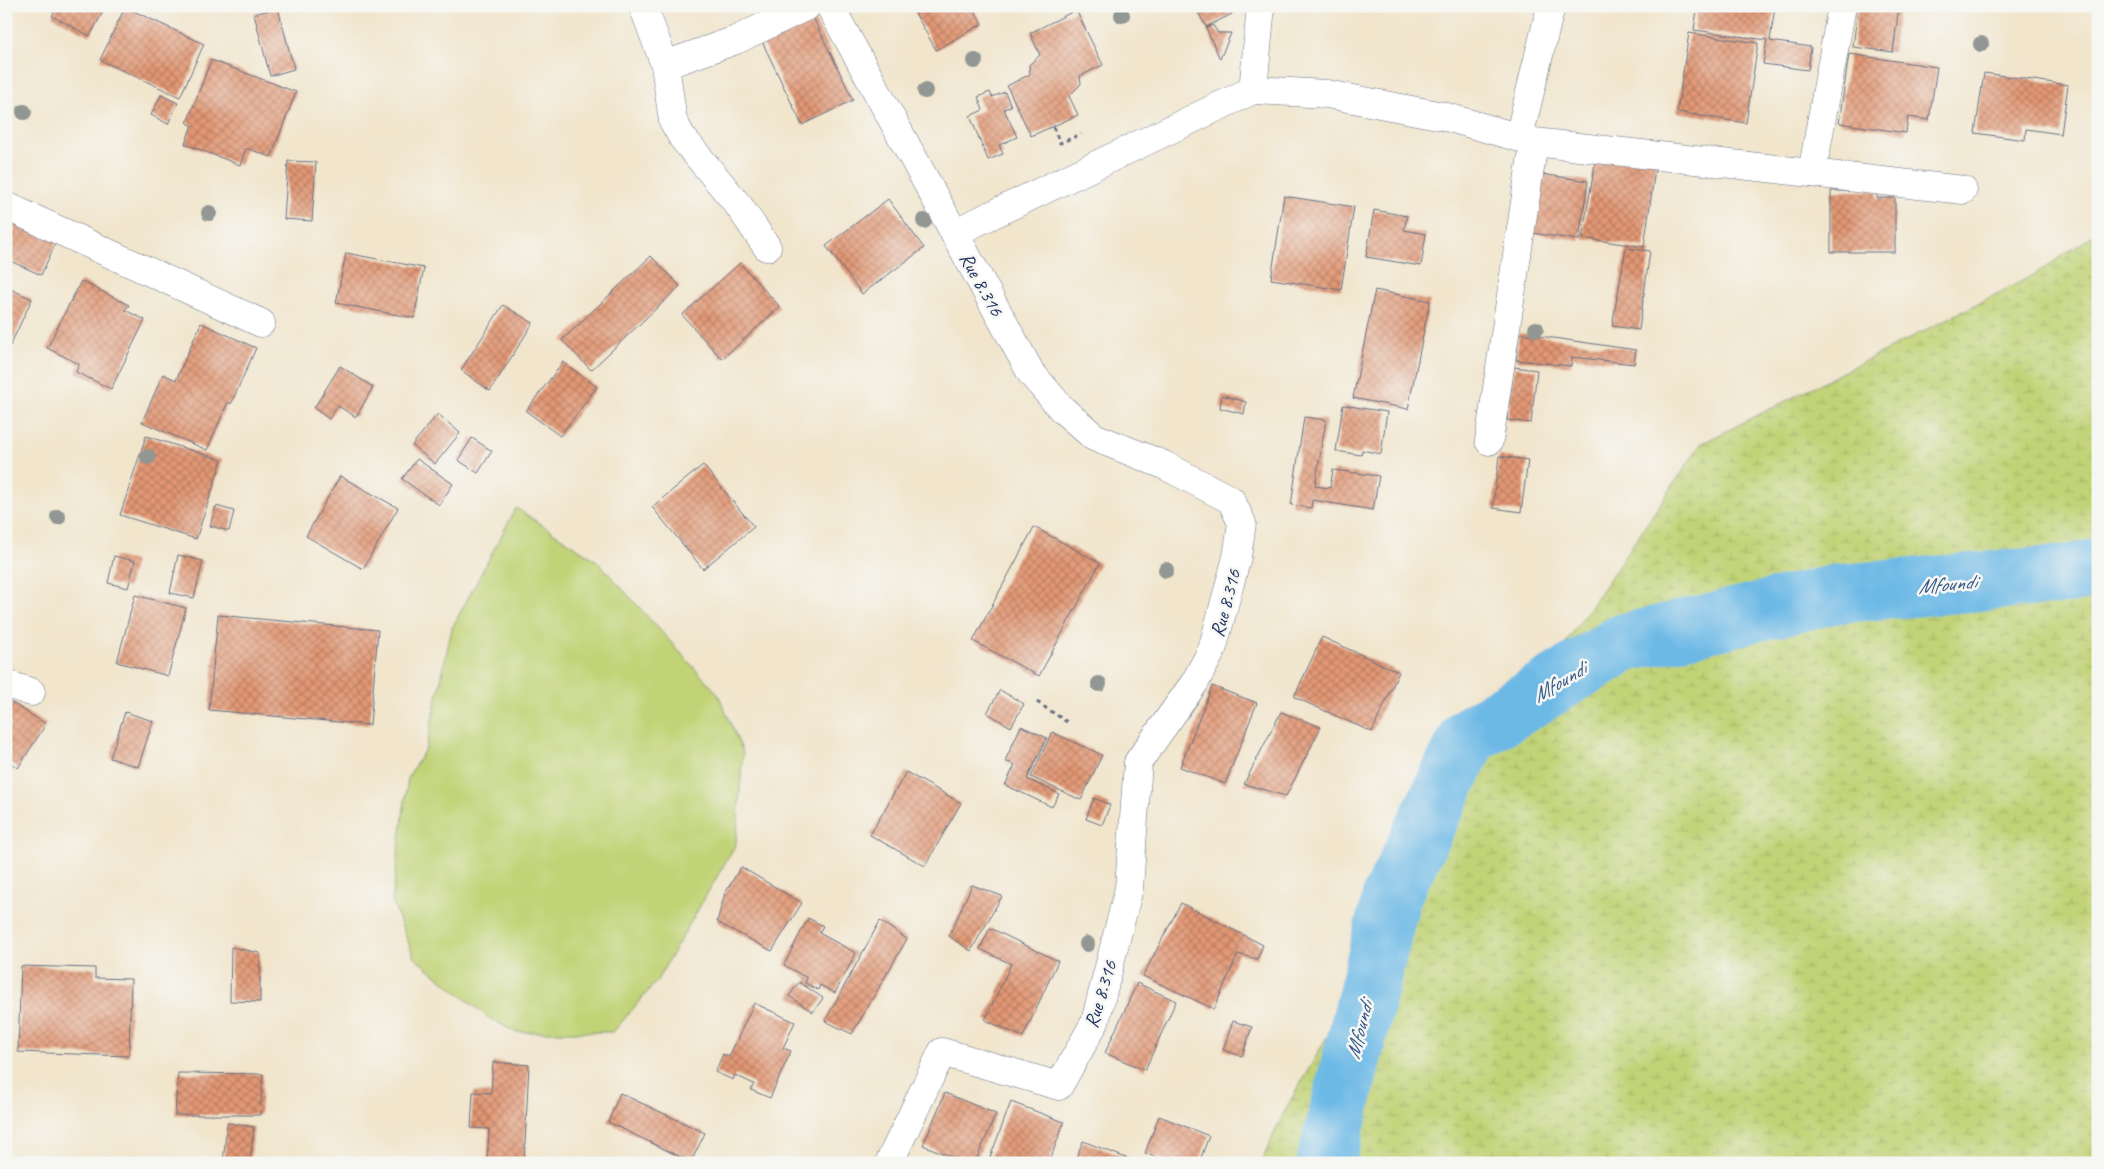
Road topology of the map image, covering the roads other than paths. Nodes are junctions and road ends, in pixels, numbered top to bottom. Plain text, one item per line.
1 (643, 6) edge
2 (807, 6) edge
3 (830, 6) edge
4 (1261, 6) edge
5 (1552, 6) edge
6 (1842, 6) edge
7 (666, 65) junction
8 (1252, 90) junction
9 (1526, 140) junction
10 (1812, 173) junction
11 (1963, 190) dead end
12 (6, 206) edge
13 (954, 233) junction
14 (767, 247) dead end
15 (261, 323) dead end
16 (1489, 440) dead end
17 (889, 1163) edge

1 - 7 street
2 - 7 street
3 - 13 street, Rue 8.316
4 - 8 street
5 - 9 street
6 - 10 street
7 - 14 street
8 - 9 street
8 - 13 street
9 - 10 street
9 - 16 street
10 - 11 street
12 - 15 street
13 - 17 street, Rue 8.316

